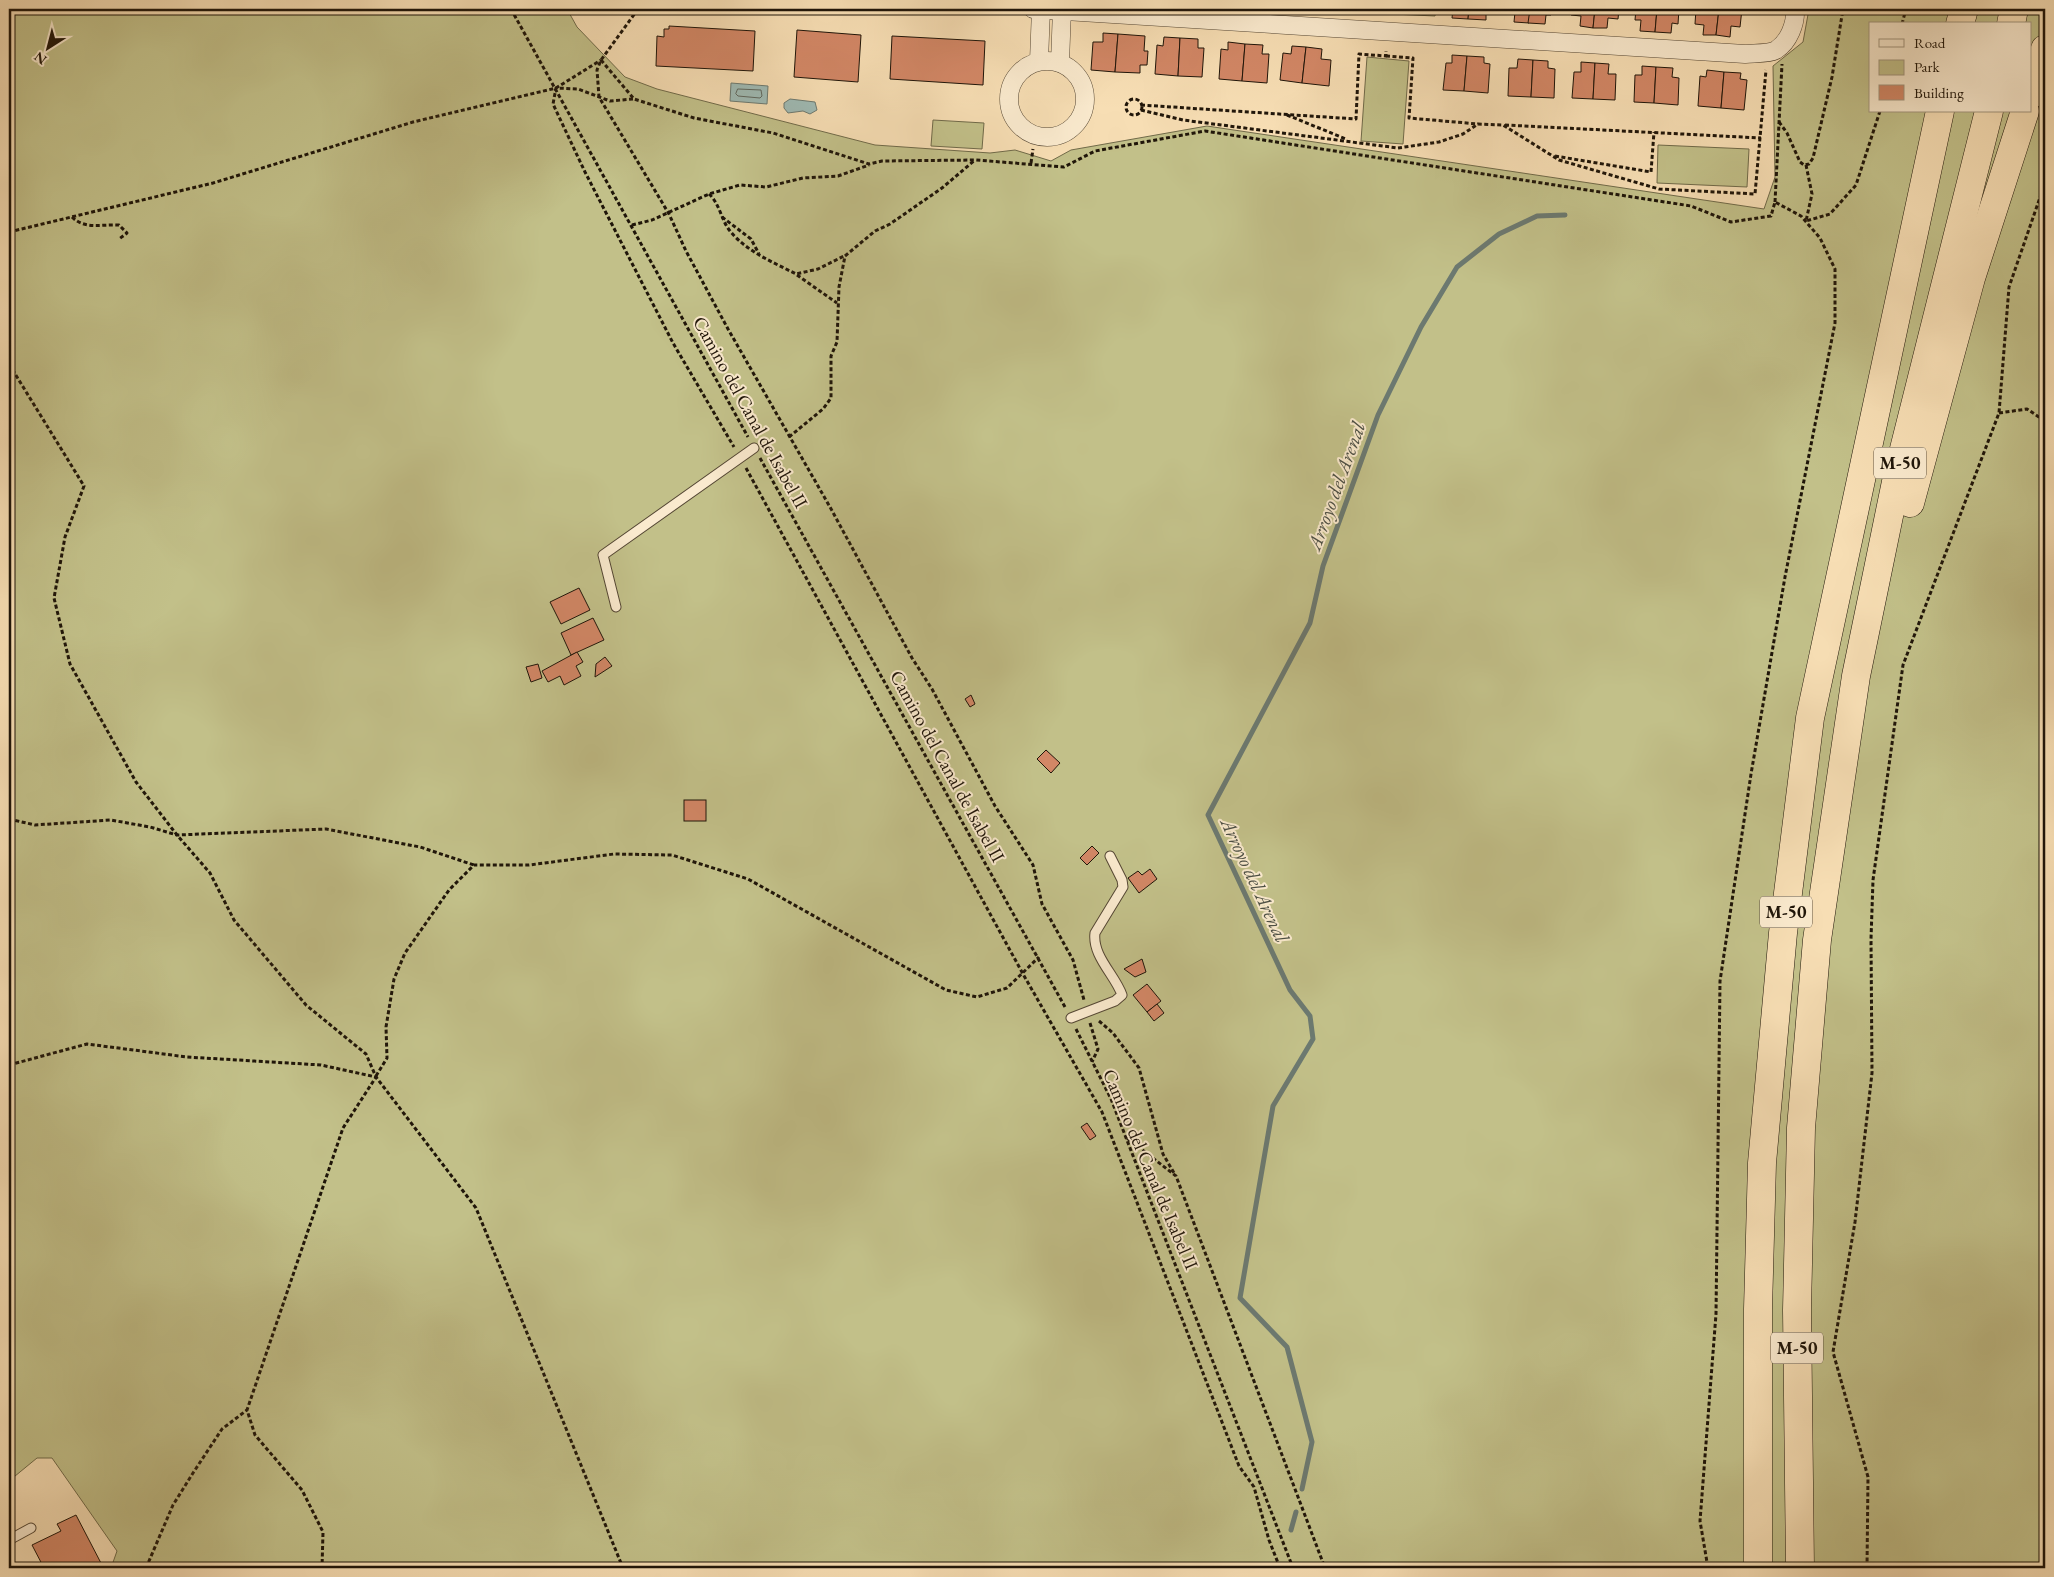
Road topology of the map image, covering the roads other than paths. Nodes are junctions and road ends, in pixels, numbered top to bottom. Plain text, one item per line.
1 (1033, 9) edge
2 (1041, 9) edge
3 (1794, 9) edge
4 (1964, 9) edge
5 (2014, 9) edge
6 (1062, 10) edge
7 (1961, 22) edge
8 (2011, 22) edge
9 (2045, 49) edge
10 (1039, 61) junction
11 (1060, 63) junction
12 (2032, 89) edge
13 (1940, 112) edge
14 (1989, 112) edge
15 (2025, 112) edge
16 (754, 448) road end
17 (616, 607) dead end
18 (1835, 820) junction
19 (1110, 856) dead end
20 (1071, 1018) road end
21 (31, 1528) dead end
22 (9, 1540) edge
23 (1758, 1568) edge
24 (1800, 1568) edge

1 - 2 street
2 - 6 street
2 - 10 street
3 - 6 street
4 - 7 highway
5 - 8 highway
6 - 11 street
9 - 12 highway
10 - 11 street
10 - 11 street
13 - 23 highway, M-50
14 - 18 highway, M-50
15 - 18 highway
16 - 17 lane
18 - 24 highway, M-50
19 - 20 lane
21 - 22 lane

